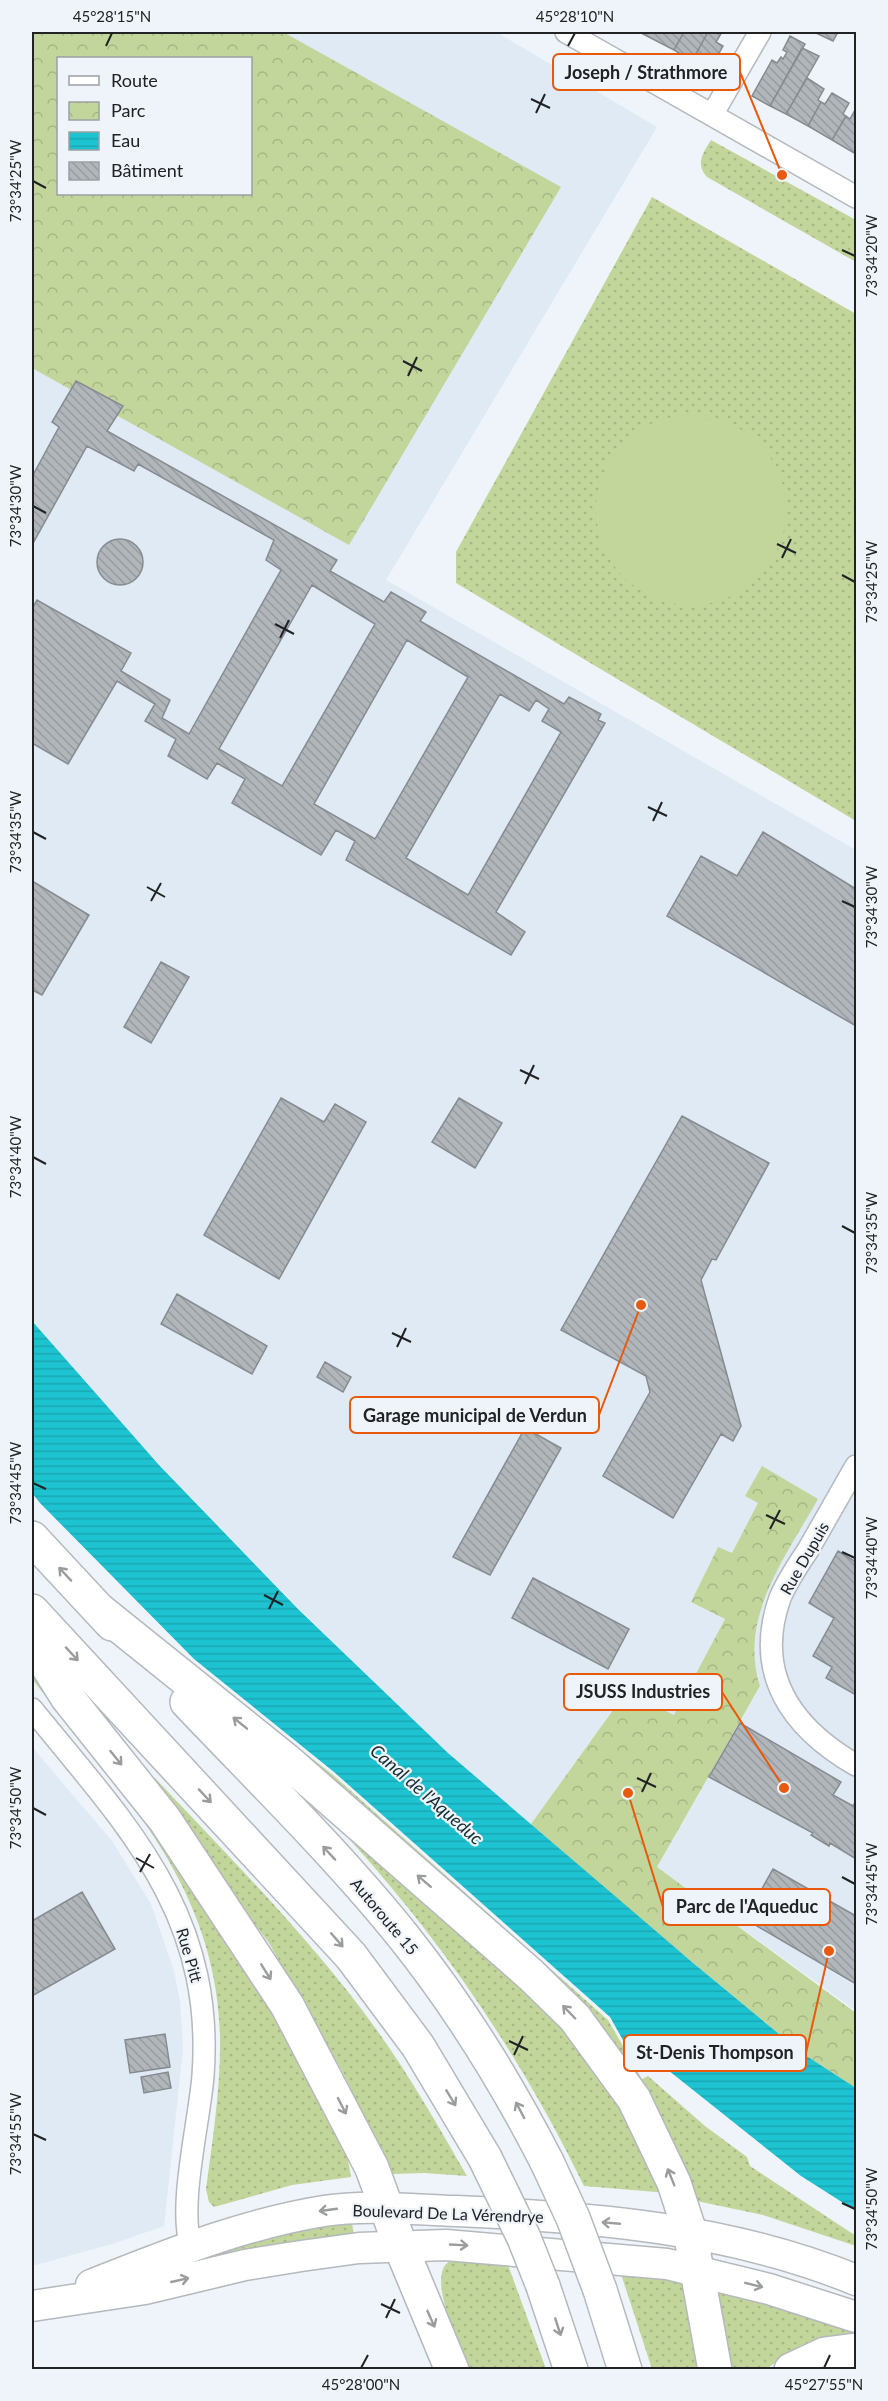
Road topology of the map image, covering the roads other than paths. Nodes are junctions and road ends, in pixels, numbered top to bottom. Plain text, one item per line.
1 (566, 32) edge
2 (760, 32) edge
3 (712, 115) junction
4 (856, 197) edge
5 (856, 1466) edge
6 (32, 1538) edge
7 (98, 1609) junction
8 (32, 1611) edge
9 (32, 1641) edge
10 (32, 1709) edge
11 (856, 1765) edge
12 (386, 2208) junction
13 (690, 2232) junction
14 (400, 2245) junction
15 (191, 2247) junction
16 (698, 2270) junction
17 (856, 2280) edge
18 (40, 2304) edge
19 (856, 2317) edge
20 (856, 2350) edge
21 (452, 2370) edge
22 (571, 2370) edge
23 (625, 2370) edge
24 (715, 2370) edge
25 (791, 2370) edge

1 - 3 street
2 - 3 street
3 - 4 street
5 - 11 street, Rue Dupuis
7 -> 6 highway, Autoroute 15
13 -> 7 highway
23 -> 7 highway, Autoroute 15, bridge
8 -> 22 highway, bridge
9 -> 12 highway
10 - 15 street, Rue Pitt
13 -> 12 main road, Boulevard De La Vérendrye
12 - 14 highway
12 -> 15 main road, Boulevard De La Vérendrye
13 - 16 highway
13 - 17 main road, Boulevard De La Vérendrye
14 -> 16 main road, Boulevard De La Vérendrye
18 -> 14 main road, Boulevard De La Vérendrye
14 -> 21 highway
15 - 18 main road, Boulevard De La Vérendrye
16 -> 19 main road, Boulevard De La Vérendrye
16 - 24 highway
20 - 25 highway

